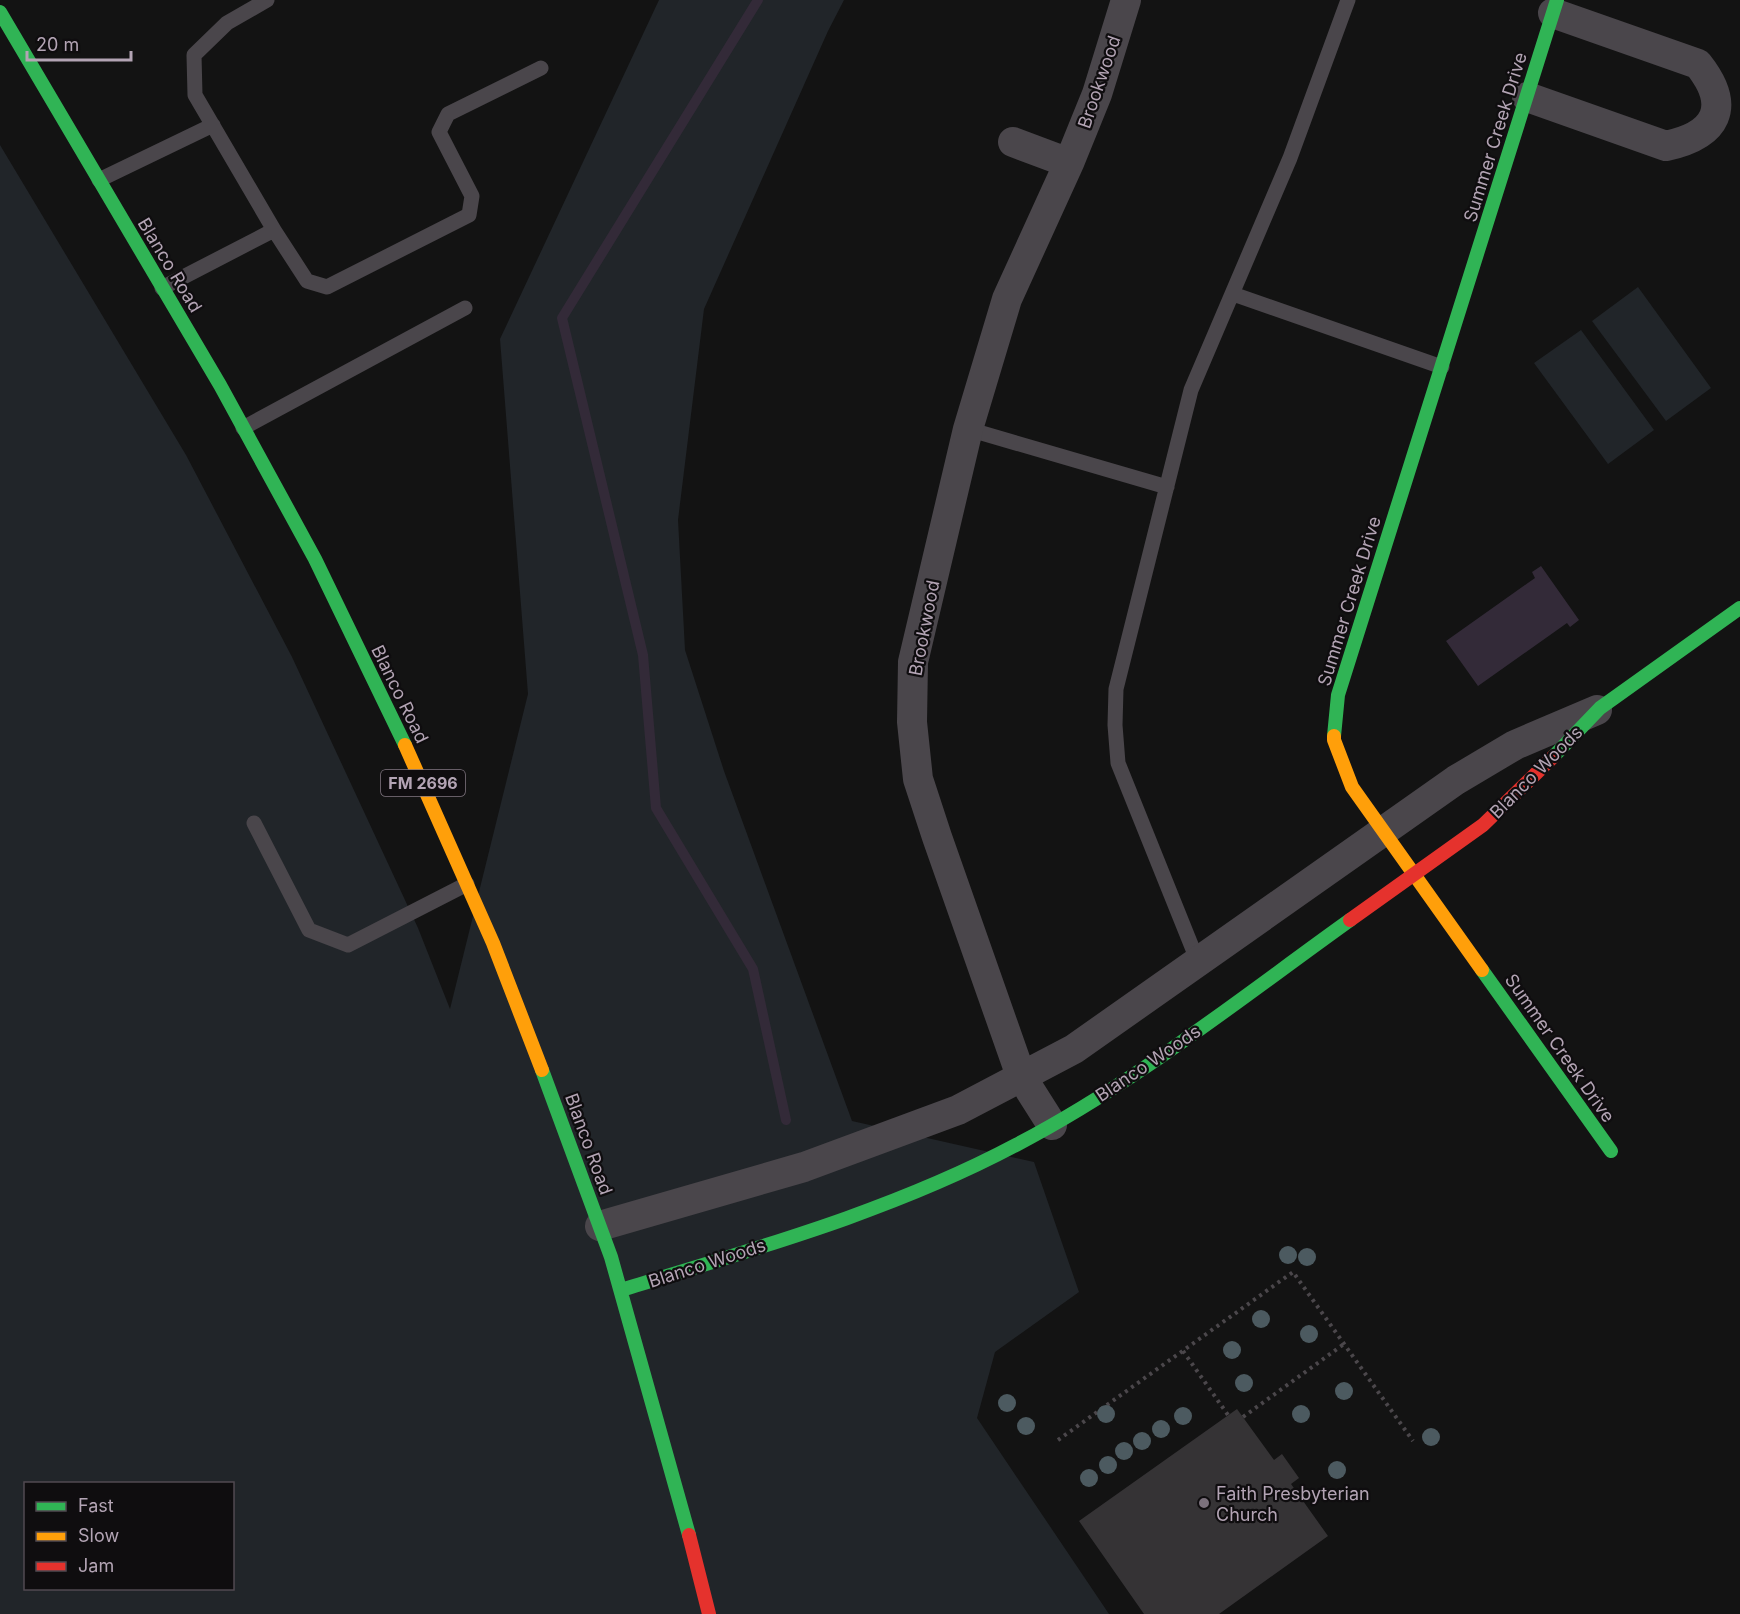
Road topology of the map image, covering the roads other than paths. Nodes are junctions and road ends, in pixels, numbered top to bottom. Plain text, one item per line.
1 (267, 0) edge
2 (1126, 0) edge
3 (1348, 0) edge
4 (1555, 7) edge
5 (0, 12) edge
6 (540, 68) dead end
7 (1527, 97) junction
8 (213, 125) junction
9 (1012, 142) dead end
10 (1069, 164) junction
11 (99, 180) junction
12 (274, 230) junction
13 (162, 288) junction
14 (1233, 294) junction
15 (465, 308) dead end
16 (1442, 367) junction
17 (243, 428) junction
18 (968, 429) junction
19 (1167, 487) junction
20 (1740, 608) edge
21 (1600, 708) junction
22 (254, 823) dead end
23 (1383, 831) junction
24 (1414, 874) junction
25 (467, 884) junction
26 (1198, 962) junction
27 (1022, 1076) junction
28 (1052, 1125) junction
29 (1611, 1151) dead end
30 (600, 1226) junction
31 (621, 1290) junction
32 (709, 1614) edge

1 - 8 lane
2 - 10 street, Brookwood
3 - 14 lane
4 - 7 street, Summer Creek Drive
4 - 7 street
5 - 11 street, Blanco Road / FM 2696
6 - 12 lane
7 - 16 street, Summer Creek Drive
8 - 11 lane
8 - 12 lane
9 - 10 street
10 - 18 street, Brookwood
11 - 13 street, Blanco Road / FM 2696
12 - 13 lane
13 - 17 street, Blanco Road / FM 2696
14 - 16 lane
14 - 19 lane
15 - 17 lane
16 - 23 street, Summer Creek Drive
17 - 25 street, Blanco Road / FM 2696
18 - 19 lane
18 - 27 street, Brookwood
19 - 26 lane
20 - 21 street, Blanco Woods
21 - 23 street, Blanco Woods
21 - 24 street, Blanco Woods
22 - 25 lane
23 - 24 street, Summer Creek Drive
23 - 26 street, Blanco Woods
24 - 28 street, Blanco Woods
24 - 29 street, Summer Creek Drive
25 - 30 street, Blanco Road / FM 2696
26 - 27 street, Blanco Woods
27 - 28 street, Brookwood
27 - 30 street, Blanco Woods
28 - 31 street, Blanco Woods
30 - 31 street, Blanco Road / FM 2696
31 - 32 street, Blanco Road / FM 2696

